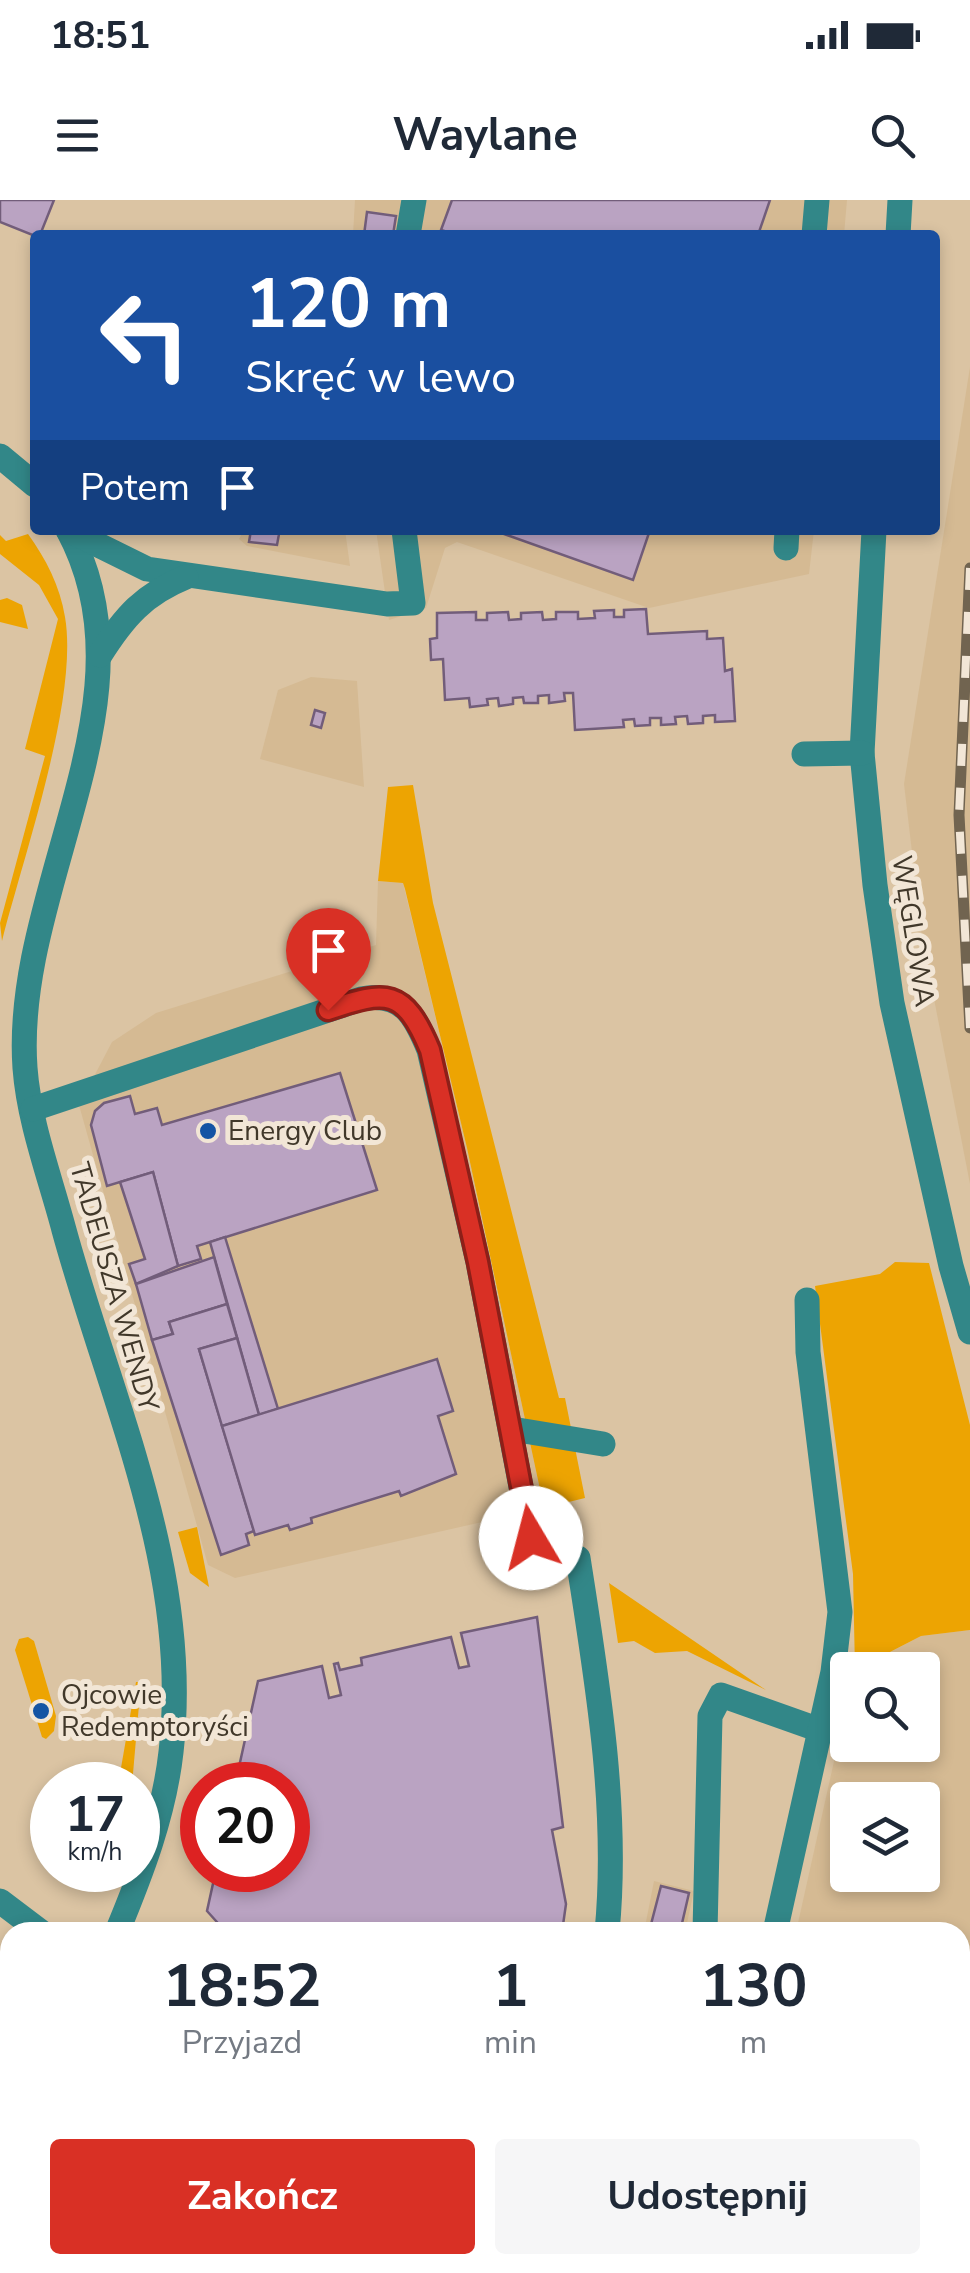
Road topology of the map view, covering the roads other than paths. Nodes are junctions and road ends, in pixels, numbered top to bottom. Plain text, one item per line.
1 (414, 200) edge
2 (818, 200) edge
3 (900, 200) edge
4 (409, 230) edge
5 (815, 230) edge
6 (898, 230) edge
7 (0, 456) edge
8 (30, 482) edge
9 (70, 535) edge
10 (77, 535) edge
11 (405, 535) edge
12 (874, 535) edge
13 (186, 577) junction
14 (100, 655) junction
15 (862, 752) junction
16 (804, 754) dead end
17 (33, 1109) junction
18 (808, 1300) dead end
19 (970, 1332) edge
20 (512, 1429) junction
21 (603, 1444) dead end
22 (531, 1538) dead end
23 (578, 1558) dead end
24 (817, 1729) junction
25 (0, 1901) edge
26 (27, 1922) edge
27 (121, 1922) edge
28 (608, 1922) edge
29 (706, 1922) edge
30 (777, 1922) edge

1 - 4 street
2 - 5 street
3 - 6 street
7 - 8 street
9 - 14 street, TADEUSZA WENDY
10 - 13 street, TADEUSZA WENDY
11 - 13 street, TADEUSZA WENDY
12 - 15 street, WĘGLOWA
13 - 14 street, TADEUSZA WENDY
14 - 17 street, TADEUSZA WENDY
15 - 16 street
15 - 19 street, WĘGLOWA
17 - 20 street
17 - 27 street, TADEUSZA WENDY
18 - 24 street
20 - 21 street
20 - 22 street
23 - 28 street
24 - 29 street
24 - 30 street
25 - 26 street

